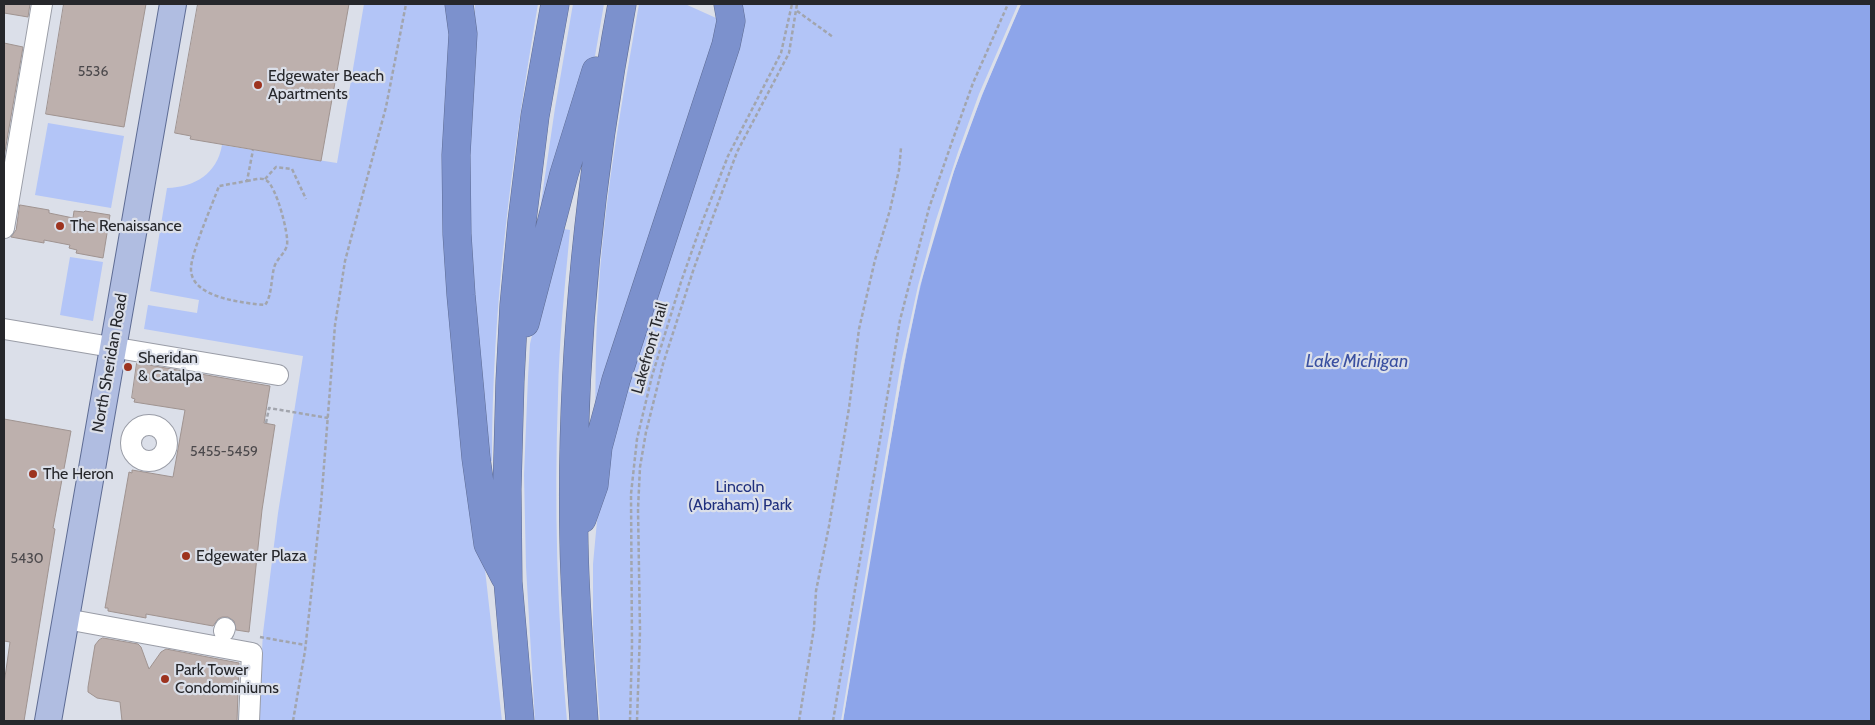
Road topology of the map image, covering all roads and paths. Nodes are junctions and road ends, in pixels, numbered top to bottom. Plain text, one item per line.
1 (42, 4) edge
2 (173, 4) edge
3 (406, 4) edge
4 (459, 4) edge
5 (555, 4) edge
6 (609, 4) edge
7 (622, 4) edge
8 (728, 4) edge
9 (792, 4) edge
10 (797, 4) edge
11 (1008, 4) edge
12 (797, 11) junction
13 (833, 37) dead end
14 (901, 148) dead end
15 (253, 150) dead end
16 (265, 179) junction
17 (247, 181) junction
18 (306, 199) dead end
19 (4, 228) edge
20 (4, 329) edge
21 (113, 348) junction
22 (278, 374) dead end
23 (510, 381) junction
24 (328, 418) junction
25 (266, 423) dead end
26 (98, 431) junction
27 (131, 437) dead end
28 (574, 544) junction
29 (508, 582) junction
30 (66, 619) junction
31 (260, 637) dead end
32 (305, 645) junction
33 (48, 721) edge
34 (249, 721) edge
35 (293, 721) edge
36 (520, 721) edge
37 (584, 721) edge
38 (630, 721) edge
39 (637, 721) edge
40 (799, 721) edge
41 (833, 721) edge

1 - 19 street
2 - 21 main road, North Sheridan Road
3 - 24 path
4 - 29 highway
5 - 23 highway
6 - 23 highway
7 - 28 highway
8 - 28 highway
9 - 38 path, Lakefront Trail
10 - 12 path, Lakefront Trail
11 - 41 path
12 - 13 path
12 - 39 path, Lakefront Trail
14 - 40 path
15 - 17 path
16 - 17 path
16 - 17 path
16 - 18 path
20 - 21 street
21 - 22 street
21 - 26 main road, North Sheridan Road
23 - 29 highway
24 - 25 path
24 - 32 path
26 - 27 street
26 - 30 main road, North Sheridan Road
28 - 37 highway
29 - 36 highway
30 - 33 main road, North Sheridan Road
30 - 34 street
31 - 32 path
32 - 35 path

